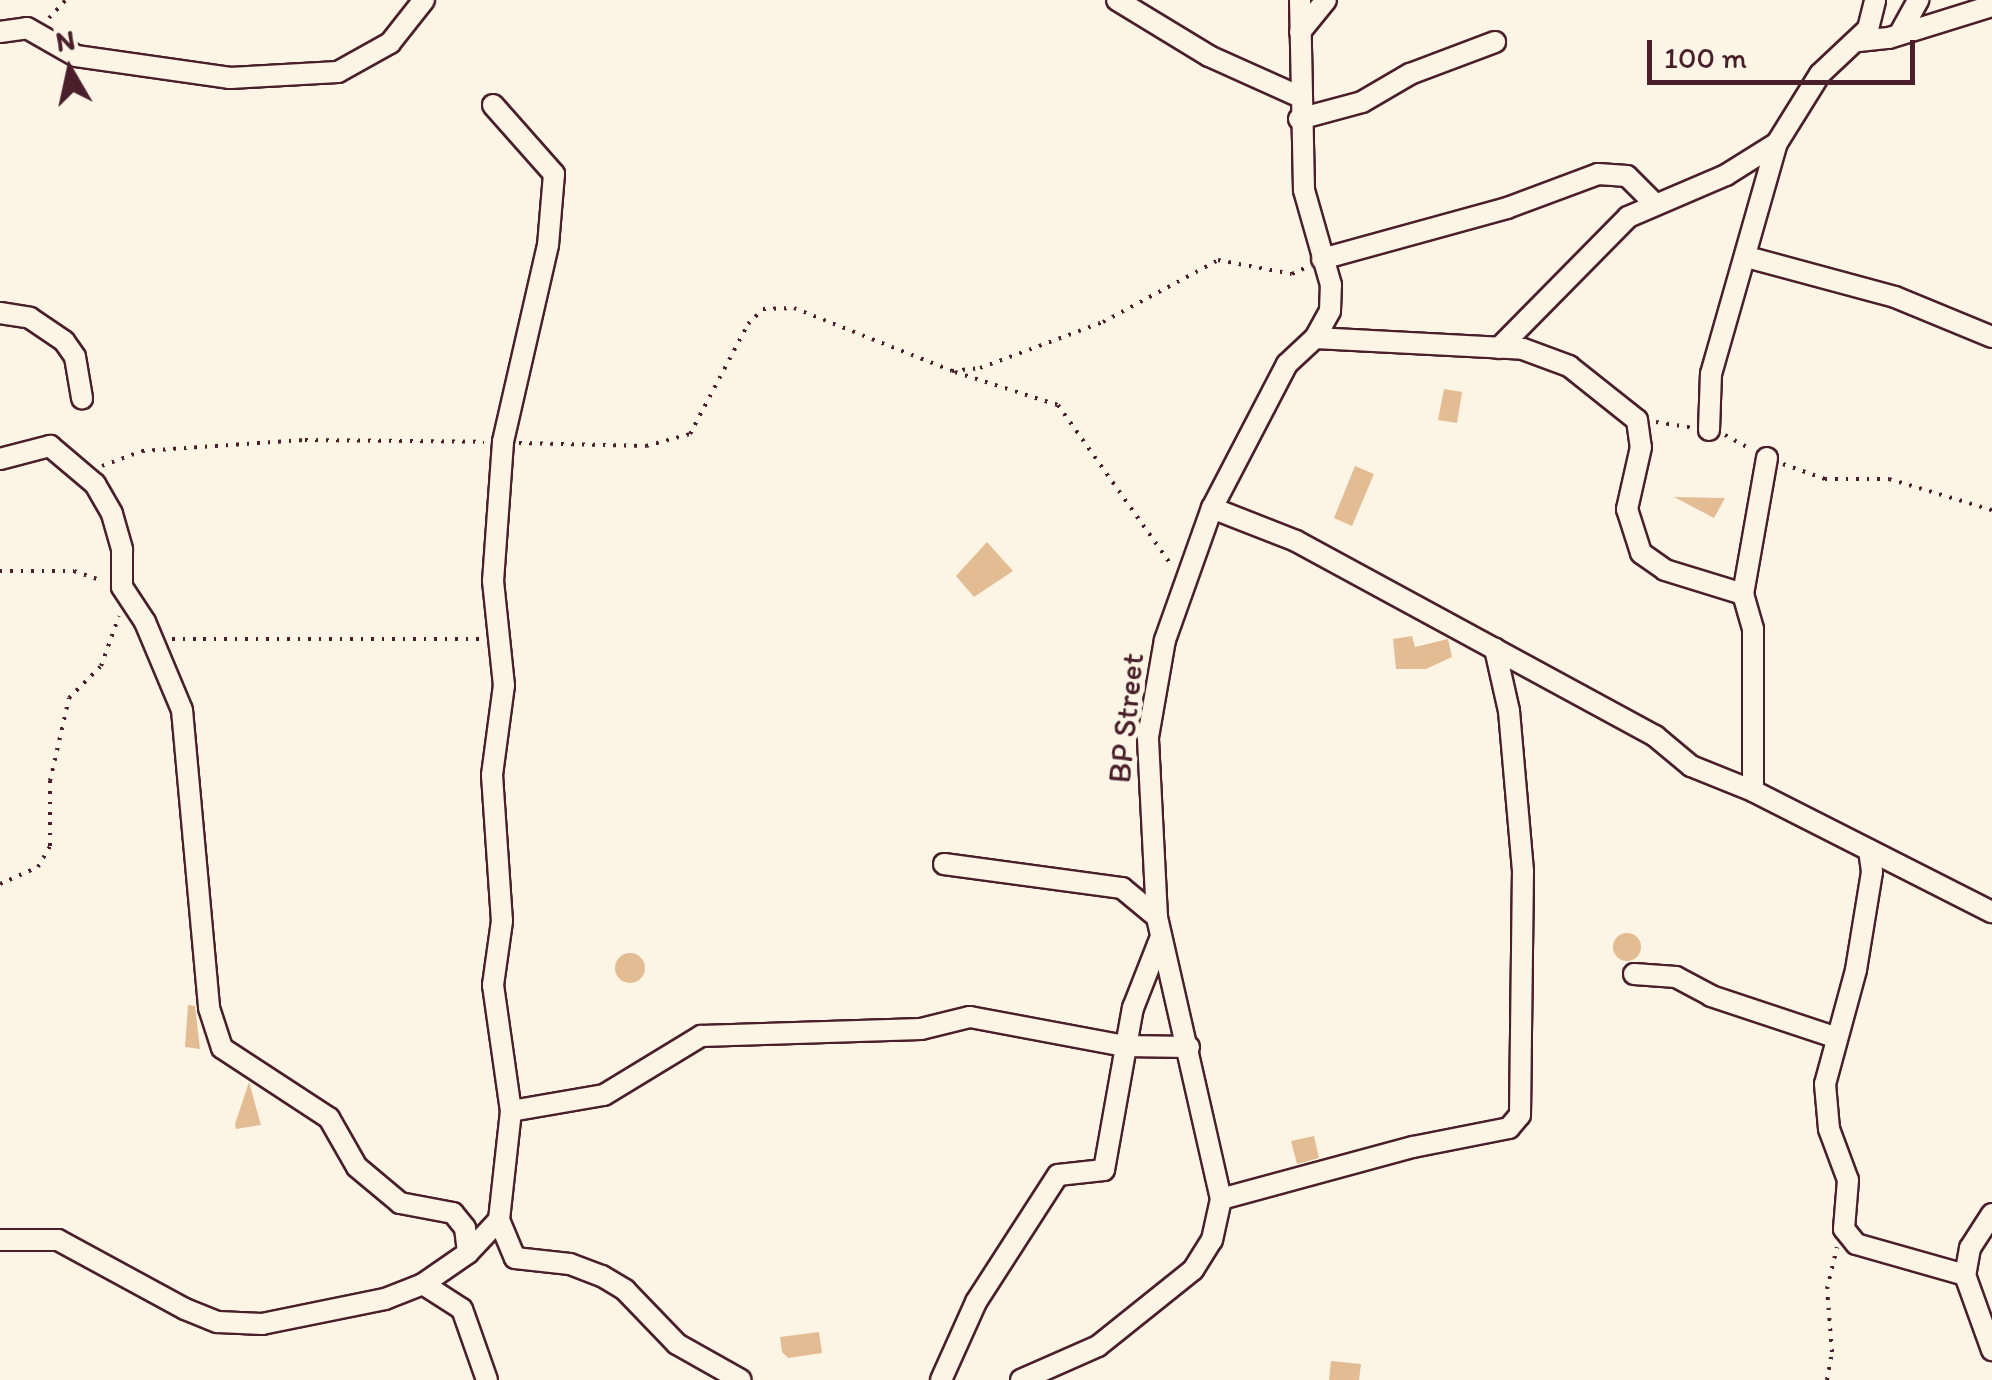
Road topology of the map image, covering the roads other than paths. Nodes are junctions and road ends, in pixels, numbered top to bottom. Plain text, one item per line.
1 (424, 0) edge
2 (1117, 0) edge
3 (1300, 0) edge
4 (1326, 0) edge
5 (1875, 0) edge
6 (1918, 0) edge
7 (1992, 6) edge
8 (0, 32) edge
9 (1300, 32) junction
10 (1900, 33) junction
11 (1859, 41) junction
12 (1495, 42) dead end
13 (1298, 96) junction
14 (492, 105) dead end
15 (1299, 118) junction
16 (1777, 144) junction
17 (1652, 201) junction
18 (1747, 257) junction
19 (1322, 259) junction
20 (0, 313) edge
21 (1992, 336) edge
22 (1316, 338) junction
23 (1499, 348) junction
24 (82, 398) dead end
25 (1709, 430) road end
26 (1766, 458) road end
27 (0, 459) edge
28 (1212, 508) junction
29 (1744, 594) junction
30 (1494, 649) junction
31 (1753, 791) junction
32 (1868, 850) junction
33 (944, 864) dead end
34 (1992, 912) edge
35 (1157, 917) junction
36 (1160, 940) junction
37 (1634, 974) dead end
38 (1834, 1036) junction
39 (1125, 1046) junction
40 (1188, 1047) junction
41 (511, 1111) junction
42 (1220, 1198) junction
43 (1992, 1214) edge
44 (499, 1220) junction
45 (0, 1240) edge
46 (468, 1253) junction
47 (1965, 1275) junction
48 (423, 1284) junction
49 (1992, 1350) edge
50 (487, 1380) edge
51 (741, 1380) edge
52 (941, 1380) edge
53 (1021, 1380) edge

1 - 8 street
2 - 13 street
3 - 9 street
4 - 9 street
5 - 11 street
6 - 10 street
7 - 10 street
9 - 13 street
10 - 11 street
11 - 16 street
12 - 15 street
13 - 15 street
14 - 41 street
15 - 19 street
16 - 17 street
16 - 18 street
17 - 19 street
17 - 23 street
18 - 21 street
18 - 25 street
19 - 22 street
20 - 24 street
22 - 23 street
22 - 28 street, BP Street
23 - 29 street
26 - 29 street
27 - 46 street
28 - 30 street
28 - 35 street, BP Street
29 - 31 street
30 - 31 street
30 - 42 street
31 - 32 street
32 - 34 street
32 - 38 street
33 - 35 street
35 - 36 street, BP Street
36 - 39 street
36 - 40 street, BP Street
37 - 38 street
38 - 47 street
39 - 40 street
39 - 41 street
39 - 52 street
40 - 42 street, BP Street
41 - 44 street
42 - 53 street, BP Street
43 - 47 street
44 - 46 street
44 - 51 street
45 - 48 street
46 - 48 street
47 - 49 street
48 - 50 street

